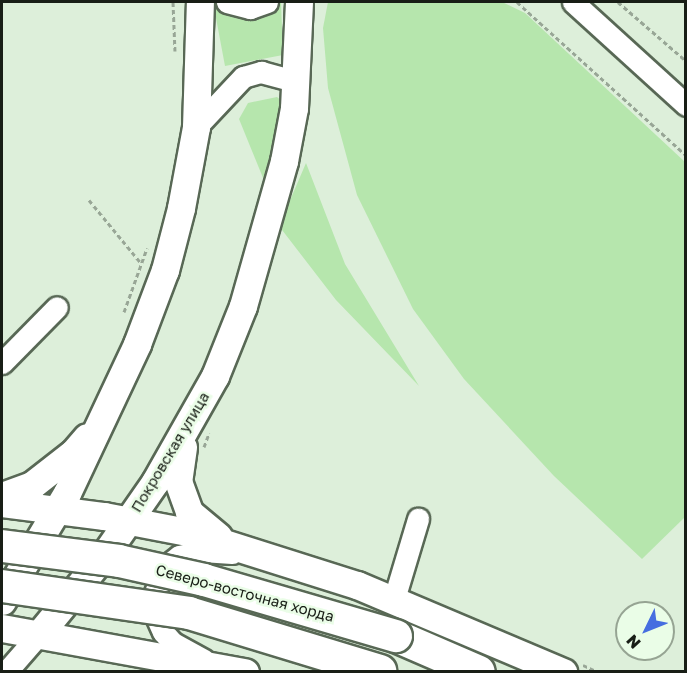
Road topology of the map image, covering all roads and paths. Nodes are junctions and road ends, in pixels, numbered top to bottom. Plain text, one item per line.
1 (173, 2) edge
2 (200, 2) edge
3 (227, 2) edge
4 (267, 2) edge
5 (299, 2) edge
6 (517, 2) edge
7 (573, 2) edge
8 (618, 2) edge
9 (176, 57) dead end
10 (686, 61) edge
11 (295, 81) junction
12 (686, 105) edge
13 (196, 127) junction
14 (686, 155) edge
15 (89, 200) dead end
16 (148, 243) dead end
17 (141, 263) junction
18 (57, 308) dead end
19 (123, 315) dead end
20 (2, 363) edge
21 (103, 418) junction
22 (191, 423) junction
23 (2, 496) edge
24 (2, 503) edge
25 (58, 510) junction
26 (418, 519) dead end
27 (129, 521) junction
28 (2, 546) edge
29 (265, 556) junction
30 (2, 586) edge
31 (394, 600) junction
32 (2, 601) edge
33 (2, 628) edge
34 (40, 633) junction
35 (211, 663) junction
36 (381, 671) edge
37 (6, 672) edge
38 (245, 672) edge
39 (479, 672) edge
40 (563, 672) edge

1 - 9 path
2 - 13 main road
3 - 4 street
5 - 11 main road, Покровская улица
6 - 14 path
7 - 12 street
8 - 10 path
11 - 13 street
11 - 22 main road, Покровская улица
13 - 21 main road
15 - 17 path
16 - 17 path
17 - 19 path
18 - 20 street
21 - 23 main road
21 - 25 main road
22 - 27 main road, Покровская улица
22 - 29 main road
24 - 25 main road
25 - 27 main road
25 - 32 main road
26 - 31 street
27 - 29 main road
27 - 34 main road, Покровская улица
28 - 39 highway, Северо-восточная хорда, bridge
29 - 31 main road
29 - 35 street
30 - 36 highway, bridge
31 - 40 main road
33 - 34 main road
34 - 35 main road
34 - 37 street
35 - 38 main road

